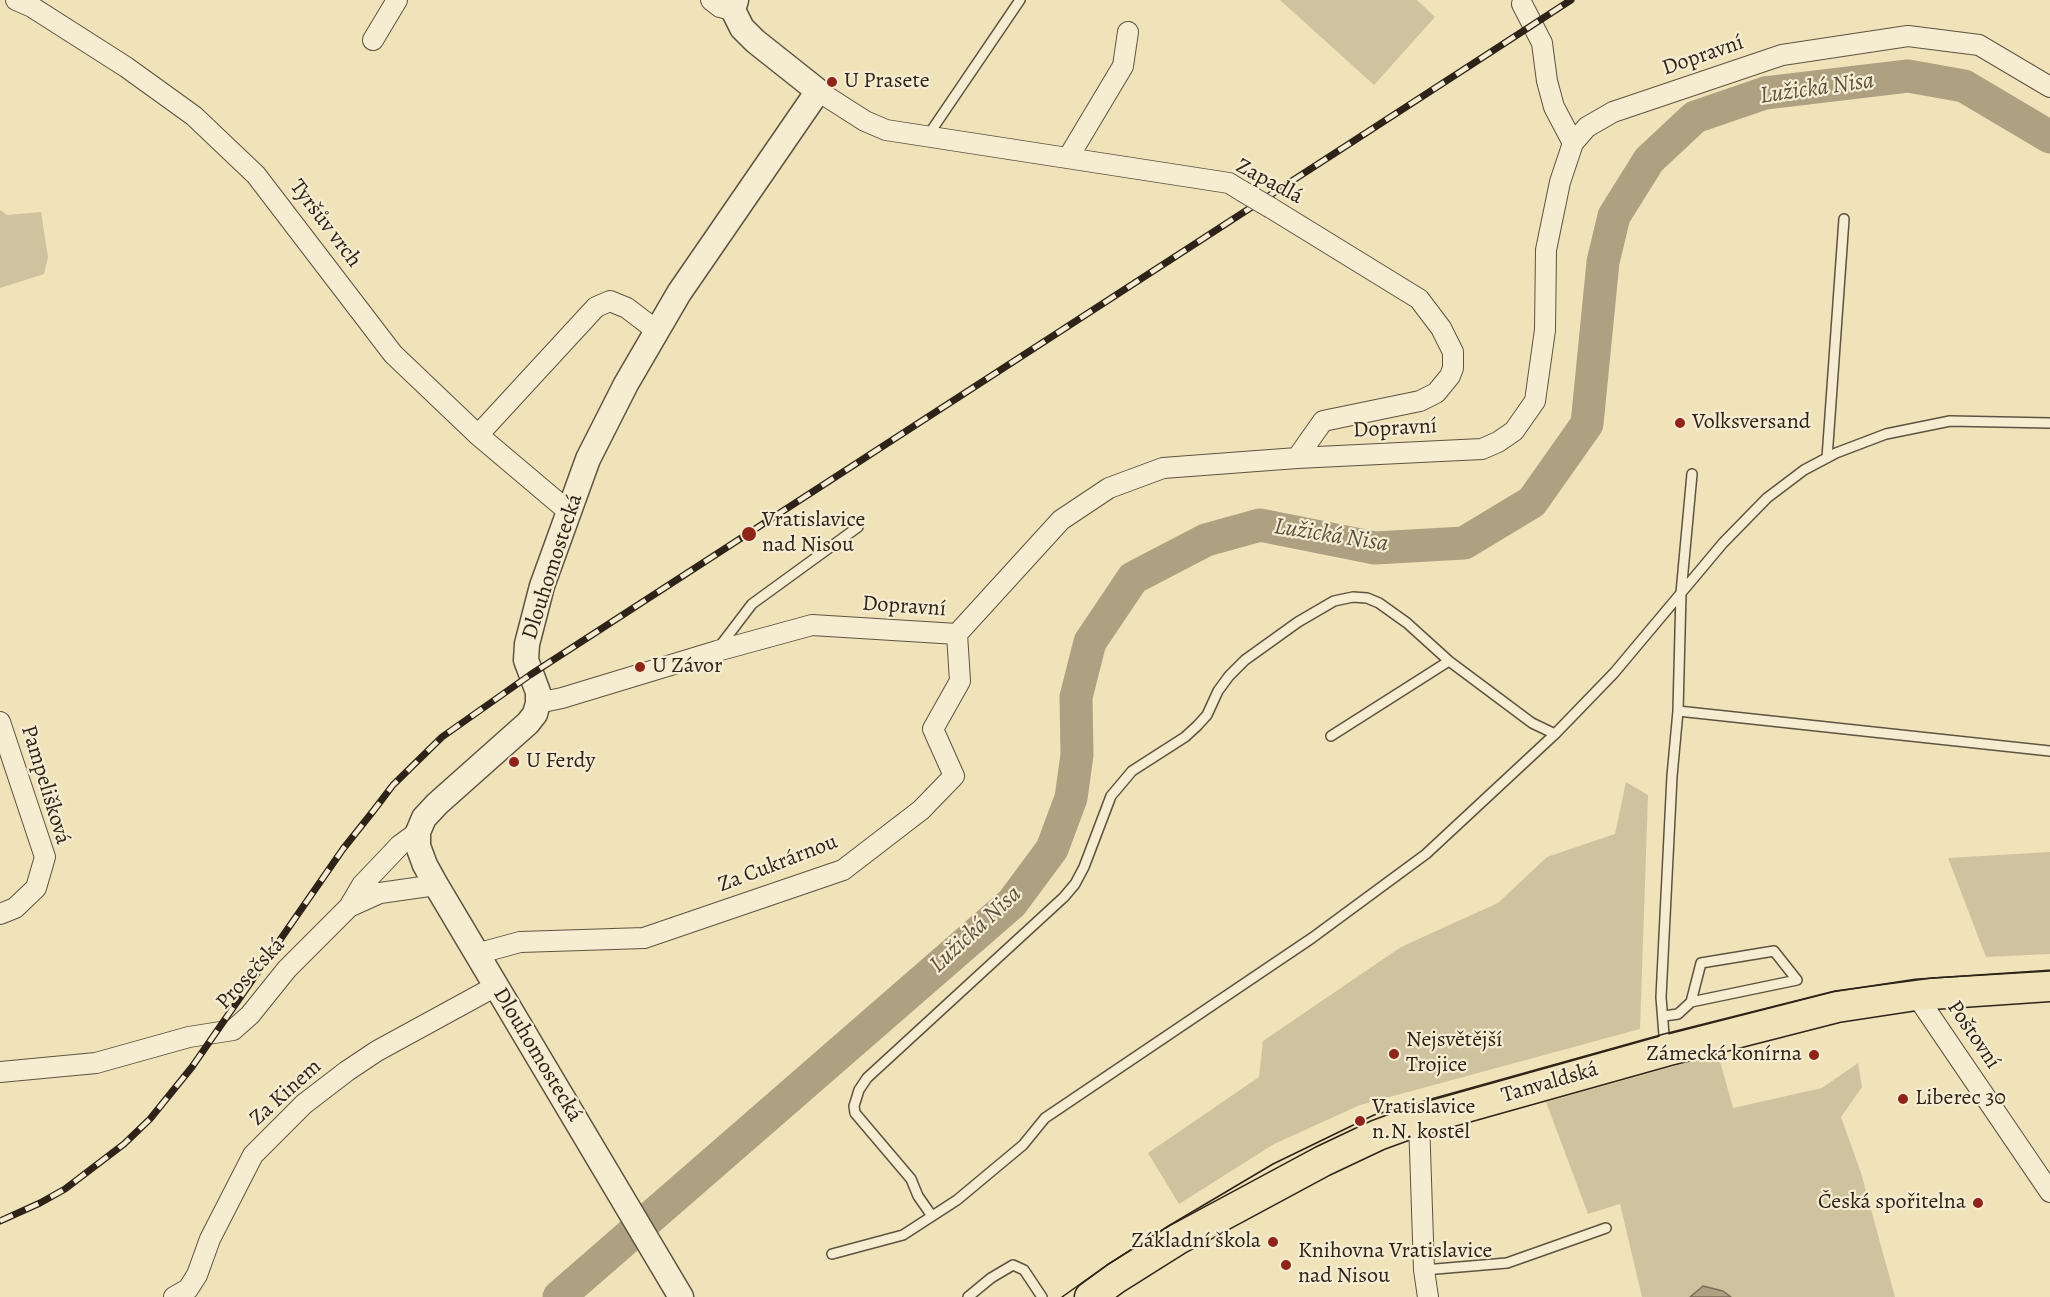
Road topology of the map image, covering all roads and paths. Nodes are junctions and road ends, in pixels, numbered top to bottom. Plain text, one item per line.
1 (16, 0) edge
2 (397, 0) edge
3 (1020, 0) edge
4 (1521, 1) edge
5 (726, 3) edge
6 (1128, 32) dead end
7 (373, 40) dead end
8 (2050, 87) edge
9 (819, 91) junction
10 (927, 137) junction
11 (1573, 143) junction
12 (1068, 158) junction
13 (1844, 219) dead end
14 (657, 331) junction
15 (2050, 423) edge
16 (478, 435) junction
17 (1297, 458) junction
18 (1827, 458) junction
19 (1692, 474) dead end
20 (568, 511) junction
21 (858, 527) dead end
22 (1681, 593) junction
23 (957, 634) junction
24 (717, 651) junction
25 (1449, 662) junction
26 (538, 704) junction
27 (1678, 711) junction
28 (0, 722) edge
29 (1555, 734) junction
30 (1331, 736) dead end
31 (2050, 751) edge
32 (418, 832) junction
33 (436, 885) junction
34 (349, 907) junction
35 (0, 914) edge
36 (476, 954) junction
37 (496, 986) junction
38 (2050, 986) edge
39 (1916, 995) junction
40 (1691, 1002) junction
41 (1664, 1016) junction
42 (1665, 1051) junction
43 (0, 1072) edge
44 (1419, 1120) junction
45 (2050, 1192) edge
46 (932, 1216) junction
47 (1606, 1228) dead end
48 (832, 1254) dead end
49 (1424, 1270) junction
50 (1424, 1296) edge
51 (174, 1297) edge
52 (681, 1297) edge
53 (968, 1297) edge
54 (1042, 1297) edge
55 (1090, 1297) edge

1 - 16 street, Tyršův vrch
2 - 7 street
3 - 10 lane
4 - 11 street
5 - 9 street
6 - 12 street
8 - 11 street, Dopravní
9 - 10 street, Zapadlá
9 - 14 street, Dlouhomostecká
10 - 12 street, Zapadlá
11 - 17 street, Dopravní
12 - 17 street, Zapadlá, bridge
13 - 18 lane
14 - 16 street
14 - 20 street, Dlouhomostecká
15 - 18 lane
16 - 20 street, Tyršův vrch
17 - 23 street, Dopravní
18 - 22 lane
19 - 22 lane
20 - 26 street, Dlouhomostecká
21 - 24 lane
22 - 27 lane
22 - 29 lane
23 - 24 street, Dopravní
23 - 36 street, Za Cukrárnou
24 - 26 street, Dopravní
25 - 29 lane
25 - 30 lane
25 - 46 lane
26 - 32 street
27 - 31 lane
27 - 41 lane
28 - 35 street, Pampelišková
29 - 46 lane
32 - 33 street, Dlouhomostecká
32 - 34 street, Prosečská
33 - 34 street
33 - 36 street, Dlouhomostecká
34 - 43 street, Prosečská
36 - 37 street, Dlouhomostecká
37 - 51 street, Za Kinem
37 - 52 street, Dlouhomostecká
38 - 39 main road, Tanvaldská
39 - 42 main road, Tanvaldská
39 - 45 street, Poštovní
40 - 40 lane
40 - 41 lane
41 - 42 lane
42 - 44 main road, Tanvaldská
44 - 49 street
44 - 55 main road, Tanvaldská
46 - 48 lane
47 - 49 lane
49 - 50 street
53 - 54 lane

